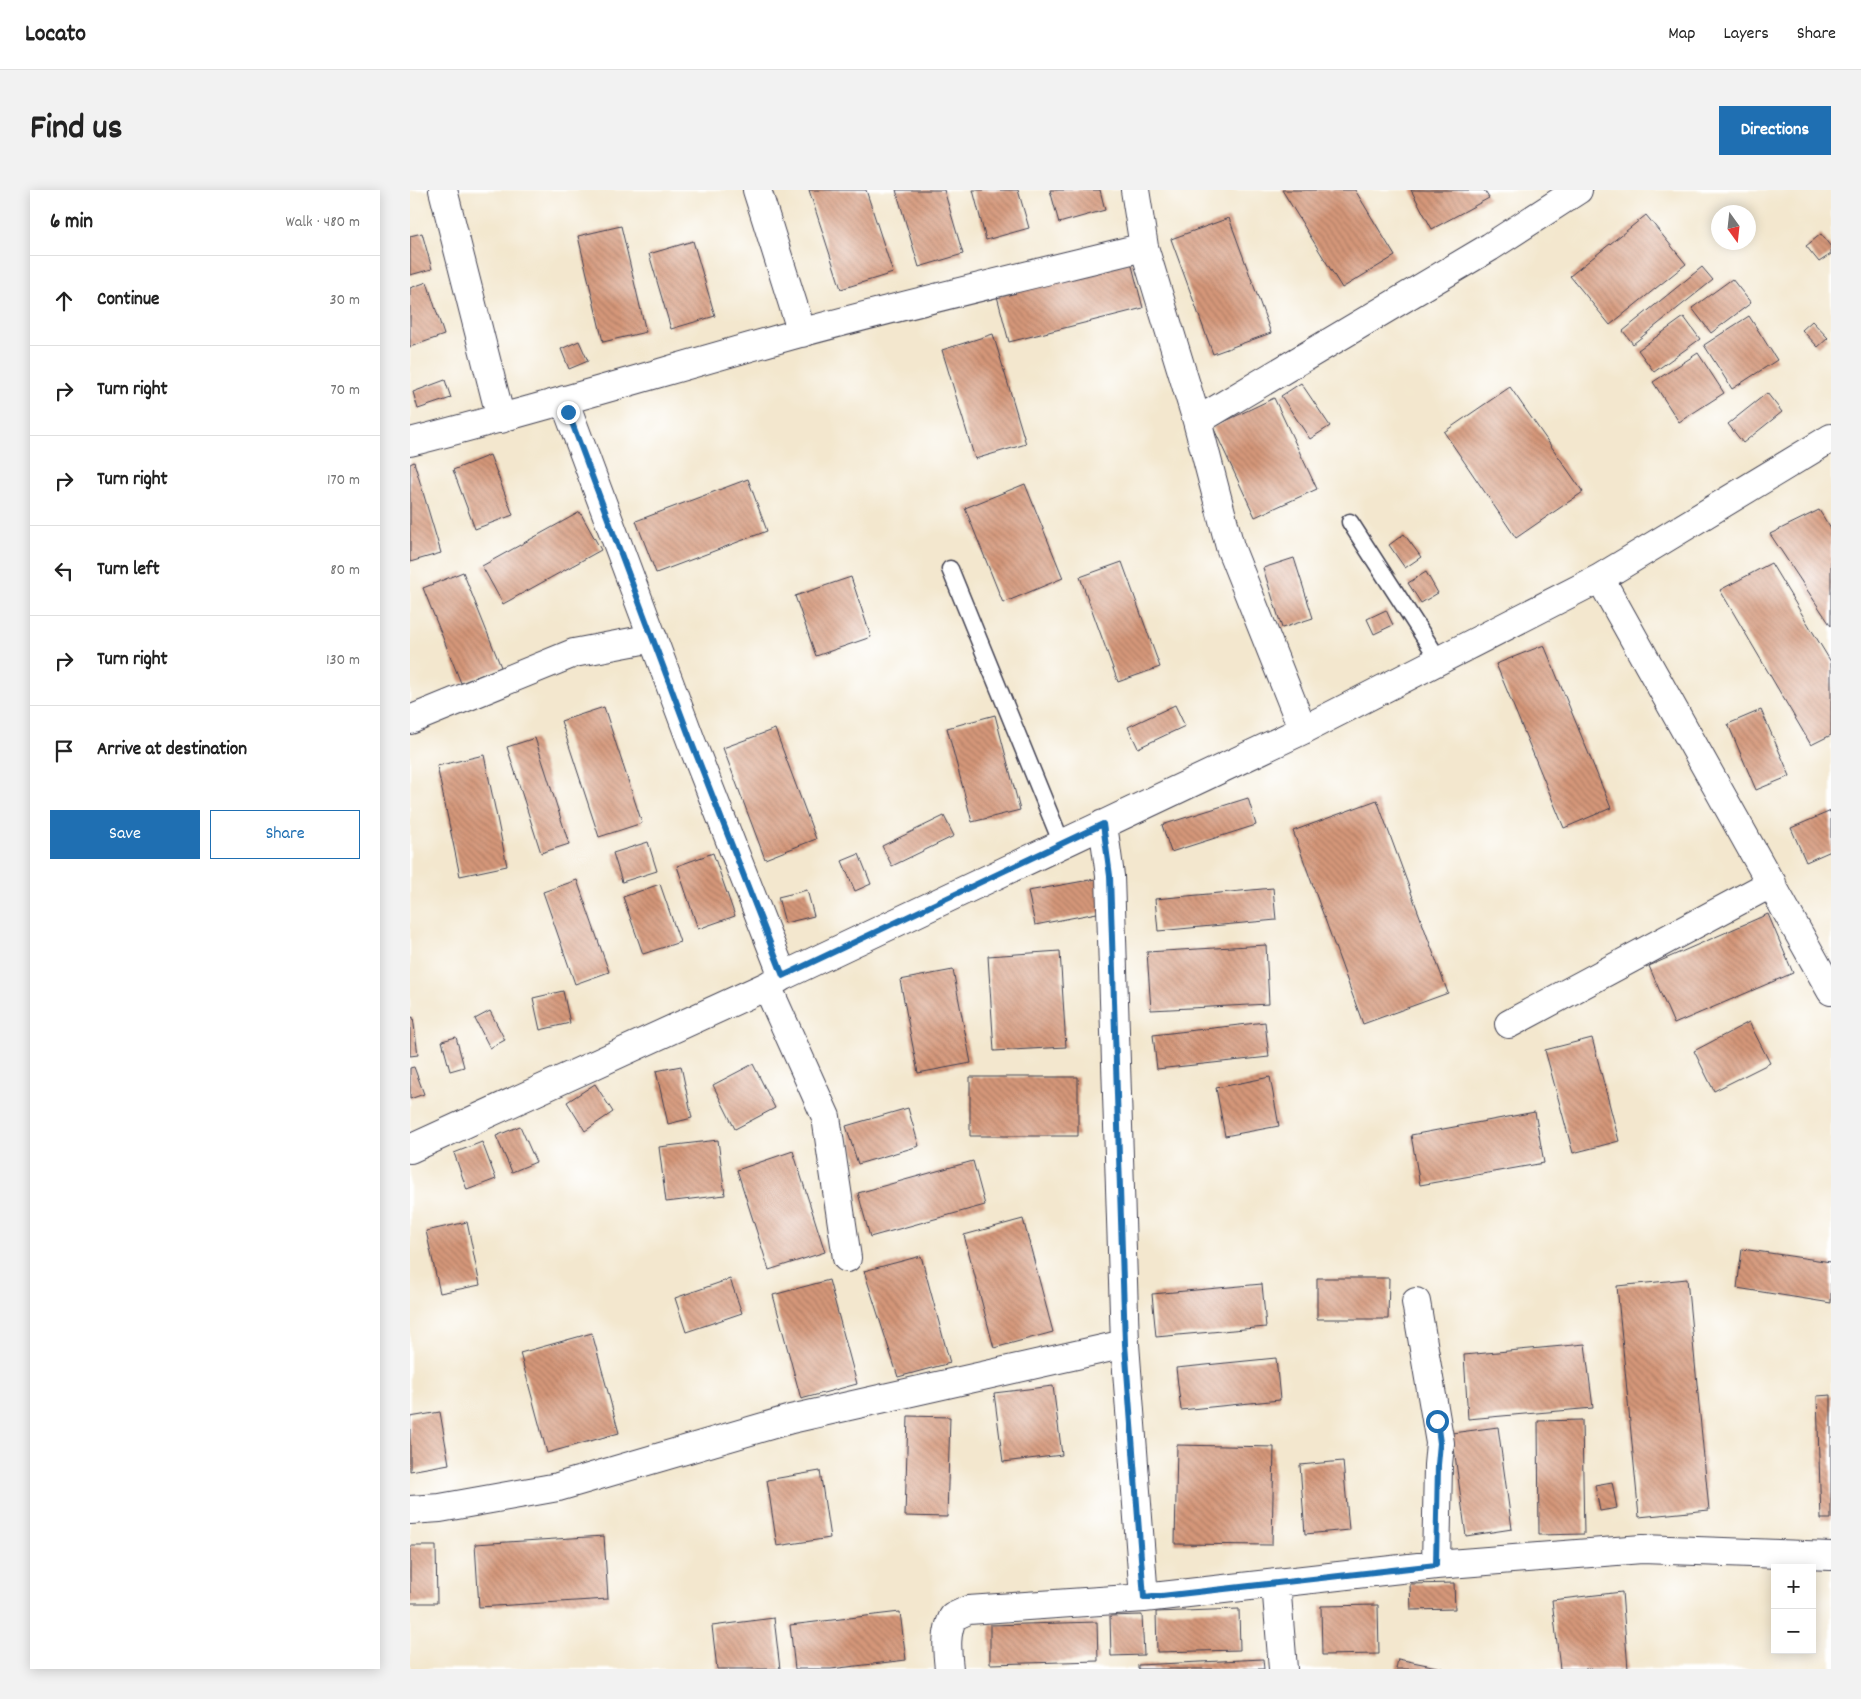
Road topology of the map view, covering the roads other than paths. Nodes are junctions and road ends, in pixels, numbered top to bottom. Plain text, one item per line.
1 (443, 190) edge
2 (757, 190) edge
3 (1134, 190) edge
4 (1578, 190) edge
5 (1144, 247) junction
6 (802, 333) junction
7 (564, 400) junction
8 (501, 419) junction
9 (1196, 420) junction
10 (1831, 438) edge
11 (410, 442) edge
12 (1350, 522) dead end
13 (950, 569) dead end
14 (1600, 578) junction
15 (653, 638) junction
16 (1438, 660) junction
17 (410, 720) edge
18 (1303, 730) junction
19 (1103, 824) junction
20 (1062, 844) junction
21 (1772, 882) junction
22 (775, 981) junction
23 (1831, 991) edge
24 (1509, 1024) dead end
25 (410, 1149) edge
26 (846, 1258) dead end
27 (1416, 1302) dead end
28 (1125, 1344) junction
29 (410, 1510) edge
30 (1831, 1556) edge
31 (1436, 1565) junction
32 (1276, 1583) junction
33 (1144, 1598) junction
34 (949, 1669) edge
35 (1283, 1669) edge

1 - 8 street
2 - 6 street
3 - 5 street
4 - 9 street
5 - 6 street
5 - 9 street
6 - 7 street
7 - 8 street
7 - 15 street
8 - 11 street
9 - 18 street
10 - 14 street
12 - 16 lane
13 - 20 lane
14 - 16 street
14 - 21 street
15 - 17 street
15 - 22 street
16 - 18 street
18 - 19 street
19 - 20 street
19 - 28 street
20 - 22 street
21 - 23 street
21 - 24 street
22 - 25 street
22 - 26 street
27 - 31 street
28 - 29 street
28 - 33 street
30 - 31 street
31 - 32 street
32 - 33 street
32 - 35 street
33 - 34 street

